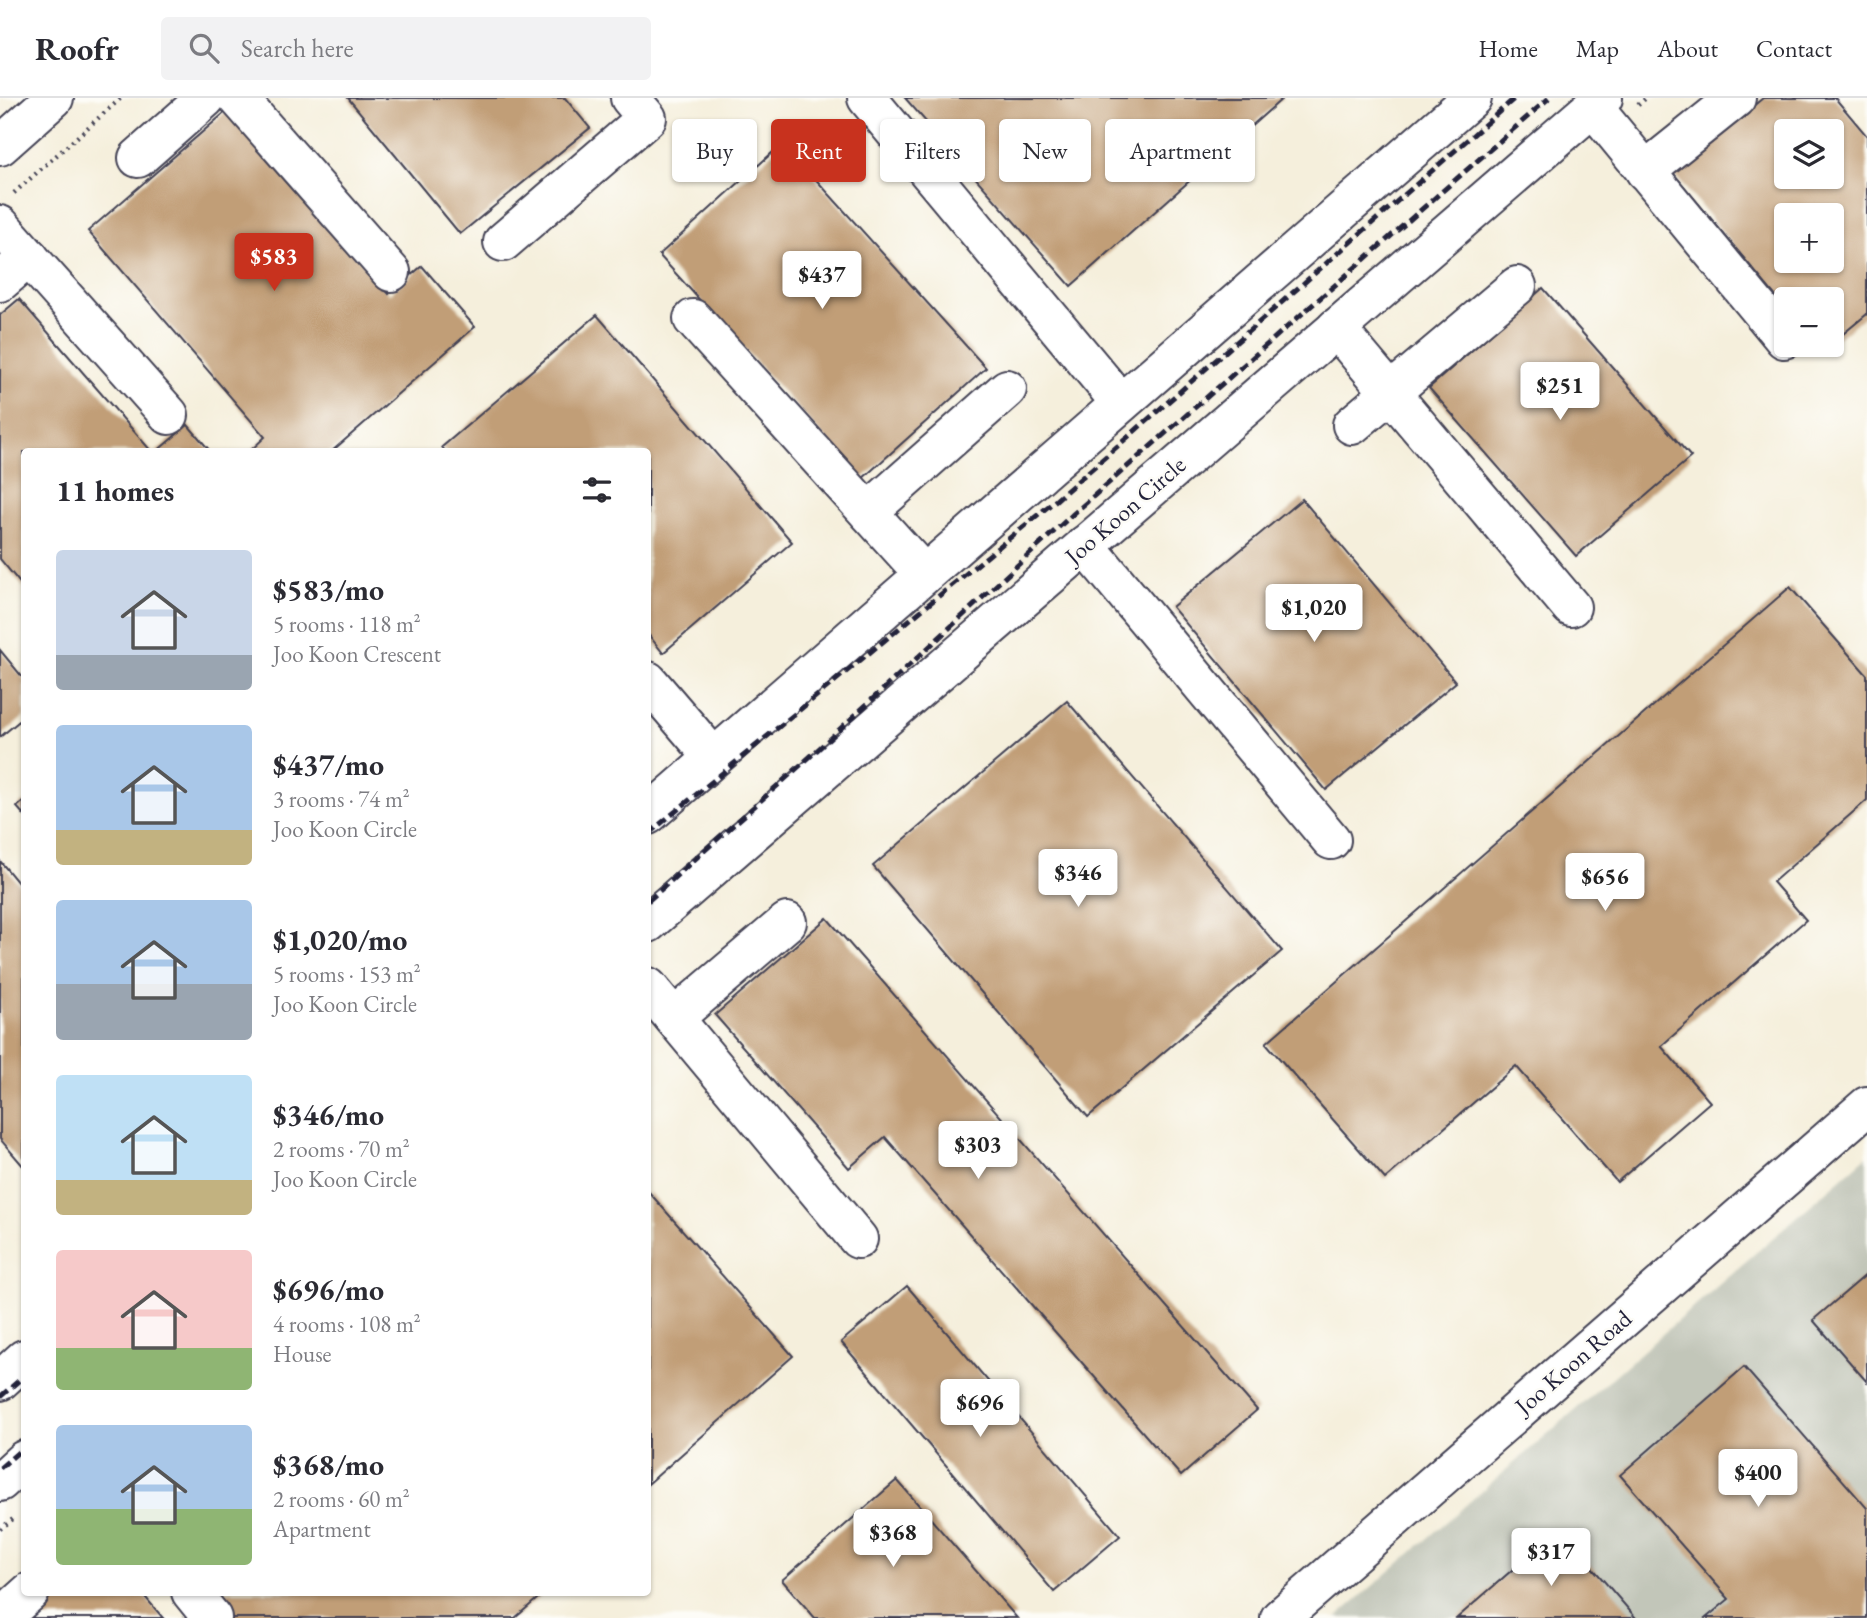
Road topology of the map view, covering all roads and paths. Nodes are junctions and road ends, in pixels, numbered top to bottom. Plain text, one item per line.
1 (54, 98) edge
2 (121, 98) edge
3 (206, 98) edge
4 (238, 98) edge
5 (630, 98) edge
6 (867, 98) edge
7 (1472, 98) edge
8 (1736, 98) edge
9 (1598, 102) edge
10 (0, 146) edge
11 (138, 158) dead end
12 (1645, 171) junction
13 (5, 211) edge
14 (503, 242) dead end
15 (29, 257) junction
16 (391, 272) dead end
17 (0, 282) edge
18 (1517, 286) dead end
19 (693, 319) dead end
20 (1774, 327) edge
21 (1336, 328) junction
22 (1007, 389) dead end
23 (1390, 394) junction
24 (1119, 402) junction
25 (169, 415) dead end
26 (1352, 425) dead end
27 (868, 512) junction
28 (1085, 545) junction
29 (923, 573) junction
30 (1571, 607) dead end
31 (651, 685) edge
32 (713, 757) junction
33 (651, 811) edge
34 (1331, 839) dead end
35 (651, 920) edge
36 (786, 922) dead end
37 (651, 991) edge
38 (674, 1018) junction
39 (1867, 1106) edge
40 (858, 1239) dead end
41 (21, 1362) edge
42 (0, 1381) edge
43 (21, 1463) edge
44 (0, 1482) edge
45 (26, 1596) edge
46 (194, 1596) edge
47 (1, 1618) edge
48 (212, 1618) edge
49 (1280, 1618) edge

1 - 10 street
2 - 13 path
3 - 11 street
4 - 16 street
5 - 14 street
6 - 24 street
7 - 24 street
8 - 12 street
9 - 12 street
9 - 21 street, Joo Koon Circle
12 - 20 street
13 - 15 street
15 - 17 street
15 - 25 street
18 - 23 street
19 - 27 street
21 - 23 street
21 - 28 street, Joo Koon Circle
22 - 27 street
23 - 26 street
23 - 30 street
24 - 29 street
27 - 29 street
28 - 34 street
28 - 35 street, Joo Koon Circle
29 - 32 street
31 - 32 street
32 - 33 street
36 - 38 street
37 - 38 street
38 - 40 street
39 - 49 street, Joo Koon Road
41 - 42 street
43 - 44 street
45 - 47 street
46 - 48 street

